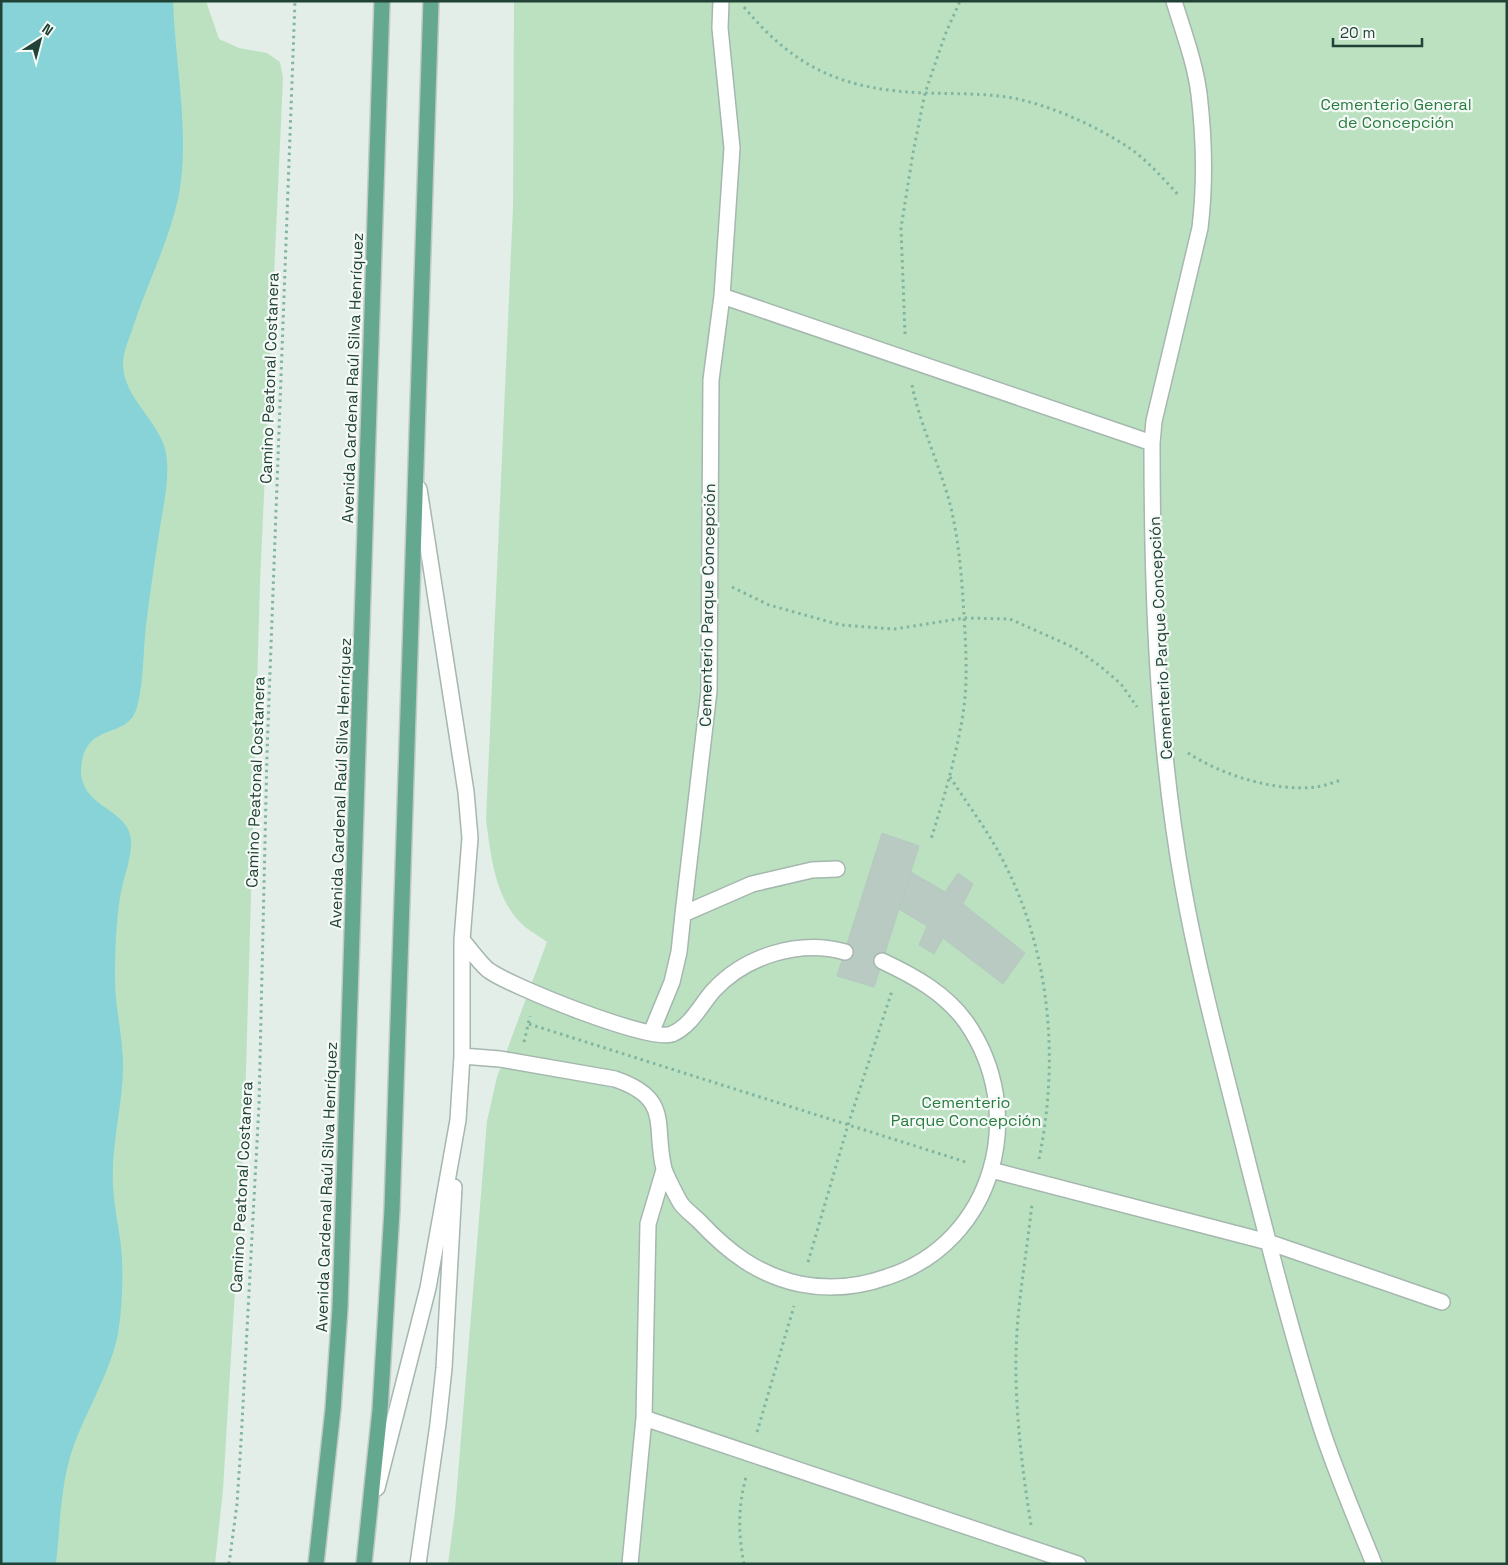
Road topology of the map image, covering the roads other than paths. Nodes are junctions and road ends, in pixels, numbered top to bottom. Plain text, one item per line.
1 (382, 1) edge
2 (431, 1) edge
3 (721, 1) edge
4 (1174, 1) edge
5 (722, 296) junction
6 (1152, 443) junction
7 (416, 464) junction
8 (837, 869) dead end
9 (682, 914) junction
10 (462, 940) junction
11 (845, 952) dead end
12 (882, 961) dead end
13 (651, 1033) junction
14 (462, 1056) junction
15 (458, 1120) junction
16 (664, 1170) junction
17 (992, 1170) junction
18 (1268, 1242) junction
19 (1442, 1302) dead end
20 (644, 1418) junction
21 (368, 1526) junction
22 (316, 1564) edge
23 (364, 1564) edge
24 (418, 1564) edge
25 (630, 1564) edge
26 (1078, 1564) edge
27 (1374, 1564) edge

1 - 22 main road, Avenida Cardenal Raúl Silva Henríquez
2 - 7 main road
3 - 5 lane, Cementerio Parque Concepción
4 - 6 lane, Cementerio Parque Concepción
5 - 6 lane
5 - 9 lane, Cementerio Parque Concepción
6 - 18 lane, Cementerio Parque Concepción
7 - 10 lane
7 - 21 main road
8 - 9 lane
9 - 13 lane, Cementerio Parque Concepción
10 - 13 lane
10 - 14 lane
11 - 13 lane
12 - 17 lane
14 - 15 lane
14 - 16 lane
15 - 21 lane
15 - 24 lane
16 - 17 lane
16 - 20 lane
17 - 18 lane
18 - 19 lane
18 - 27 lane, Cementerio Parque Concepción
20 - 25 lane
20 - 26 lane
21 - 23 main road

